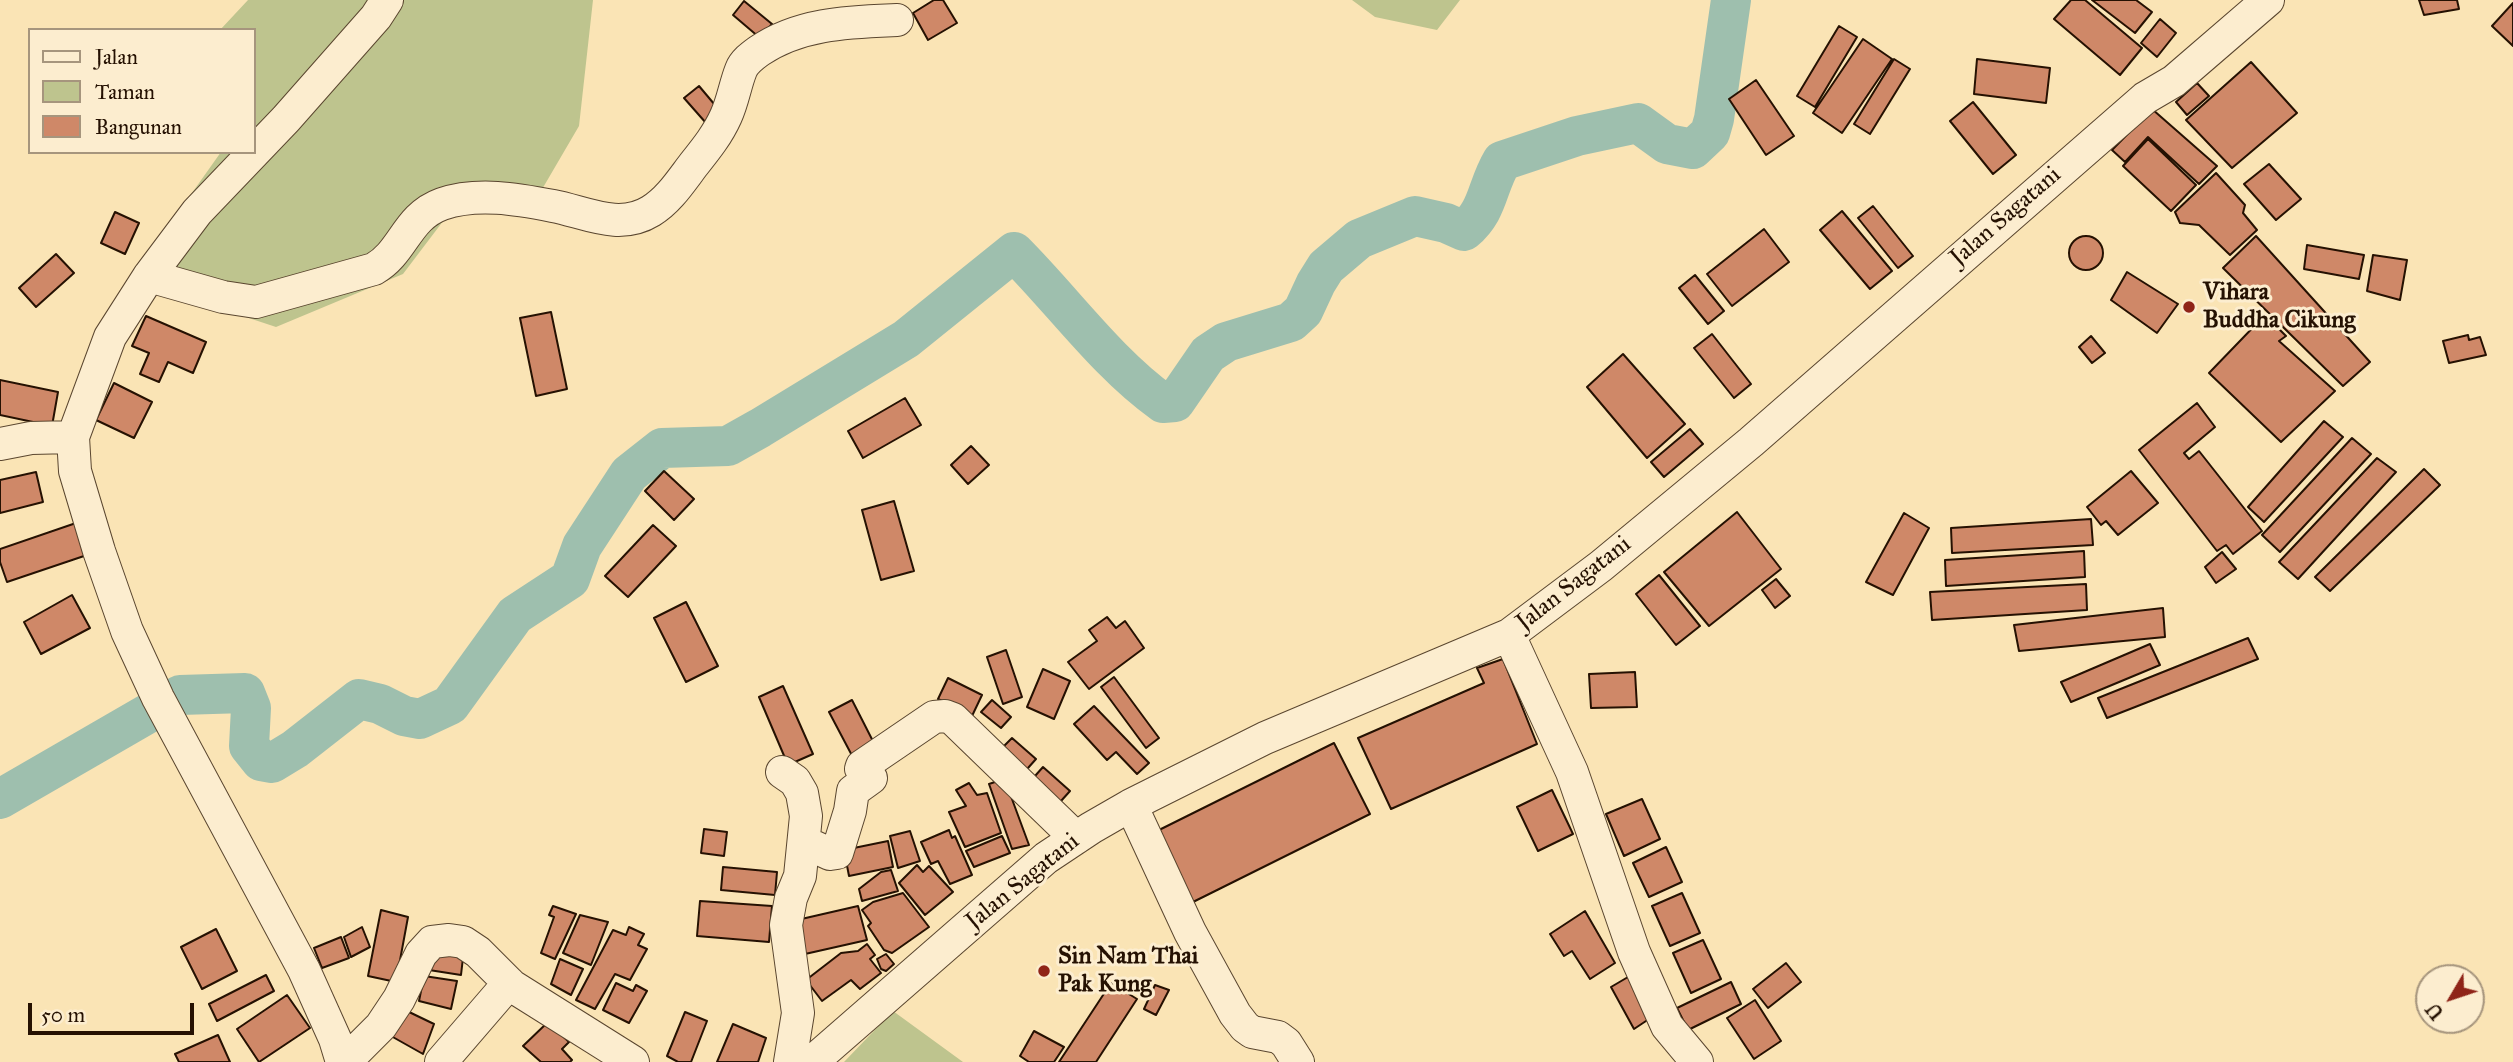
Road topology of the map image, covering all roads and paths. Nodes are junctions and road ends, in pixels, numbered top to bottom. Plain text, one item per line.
1 (387, 0) edge
2 (2268, 0) edge
3 (897, 20) dead end
4 (256, 151) edge
5 (253, 154) edge
6 (149, 276) junction
7 (73, 437) junction
8 (0, 444) edge
9 (1509, 635) junction
10 (782, 772) dead end
11 (1131, 805) junction
12 (1076, 838) junction
13 (804, 842) junction
14 (509, 983) junction
15 (615, 1058) edge
16 (342, 1060) edge
17 (441, 1062) edge
18 (790, 1062) edge
19 (812, 1062) edge
20 (1298, 1062) edge
21 (1697, 1062) edge

1 - 4 street
2 - 9 street, Jalan Sagatani
3 - 6 street
5 - 6 street
6 - 7 street
7 - 8 street
7 - 16 street
9 - 11 street, Jalan Sagatani
9 - 21 street
10 - 13 street
11 - 12 street, Jalan Sagatani
11 - 20 street
12 - 13 street
12 - 19 street, Jalan Sagatani
13 - 18 street
14 - 15 street
14 - 16 street
14 - 17 street

